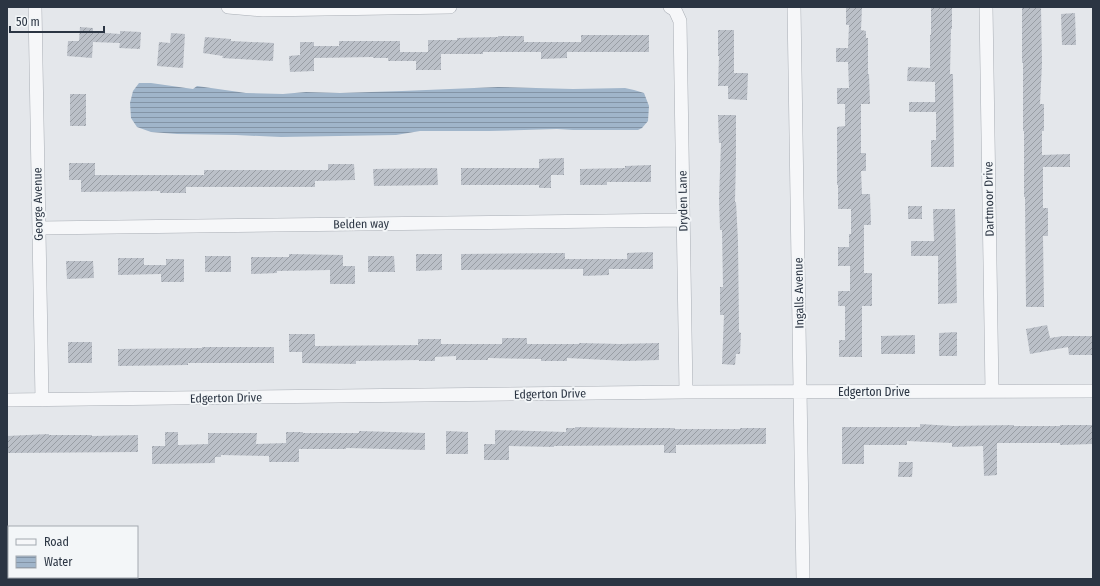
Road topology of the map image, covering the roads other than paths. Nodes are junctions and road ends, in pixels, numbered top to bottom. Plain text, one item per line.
1 (35, 7) edge
2 (228, 7) edge
3 (450, 7) edge
4 (794, 7) edge
5 (986, 7) edge
6 (672, 9) edge
7 (683, 220) junction
8 (39, 228) junction
9 (1093, 390) edge
10 (992, 391) junction
11 (686, 392) junction
12 (800, 392) junction
13 (7, 400) edge
14 (42, 400) junction
15 (803, 579) edge

1 - 8 street, George Avenue
2 - 3 street
4 - 12 street, Ingalls Avenue
5 - 10 street, Dartmoor Drive
6 - 7 street, Dryden Lane
7 - 8 street, Belden way
7 - 11 street, Dryden Lane
8 - 14 street, George Avenue
9 - 10 street, Edgerton Drive
10 - 12 street, Edgerton Drive
11 - 12 street, Edgerton Drive
11 - 14 street, Edgerton Drive
12 - 15 street, Ingalls Avenue
13 - 14 street, Edgerton Drive

